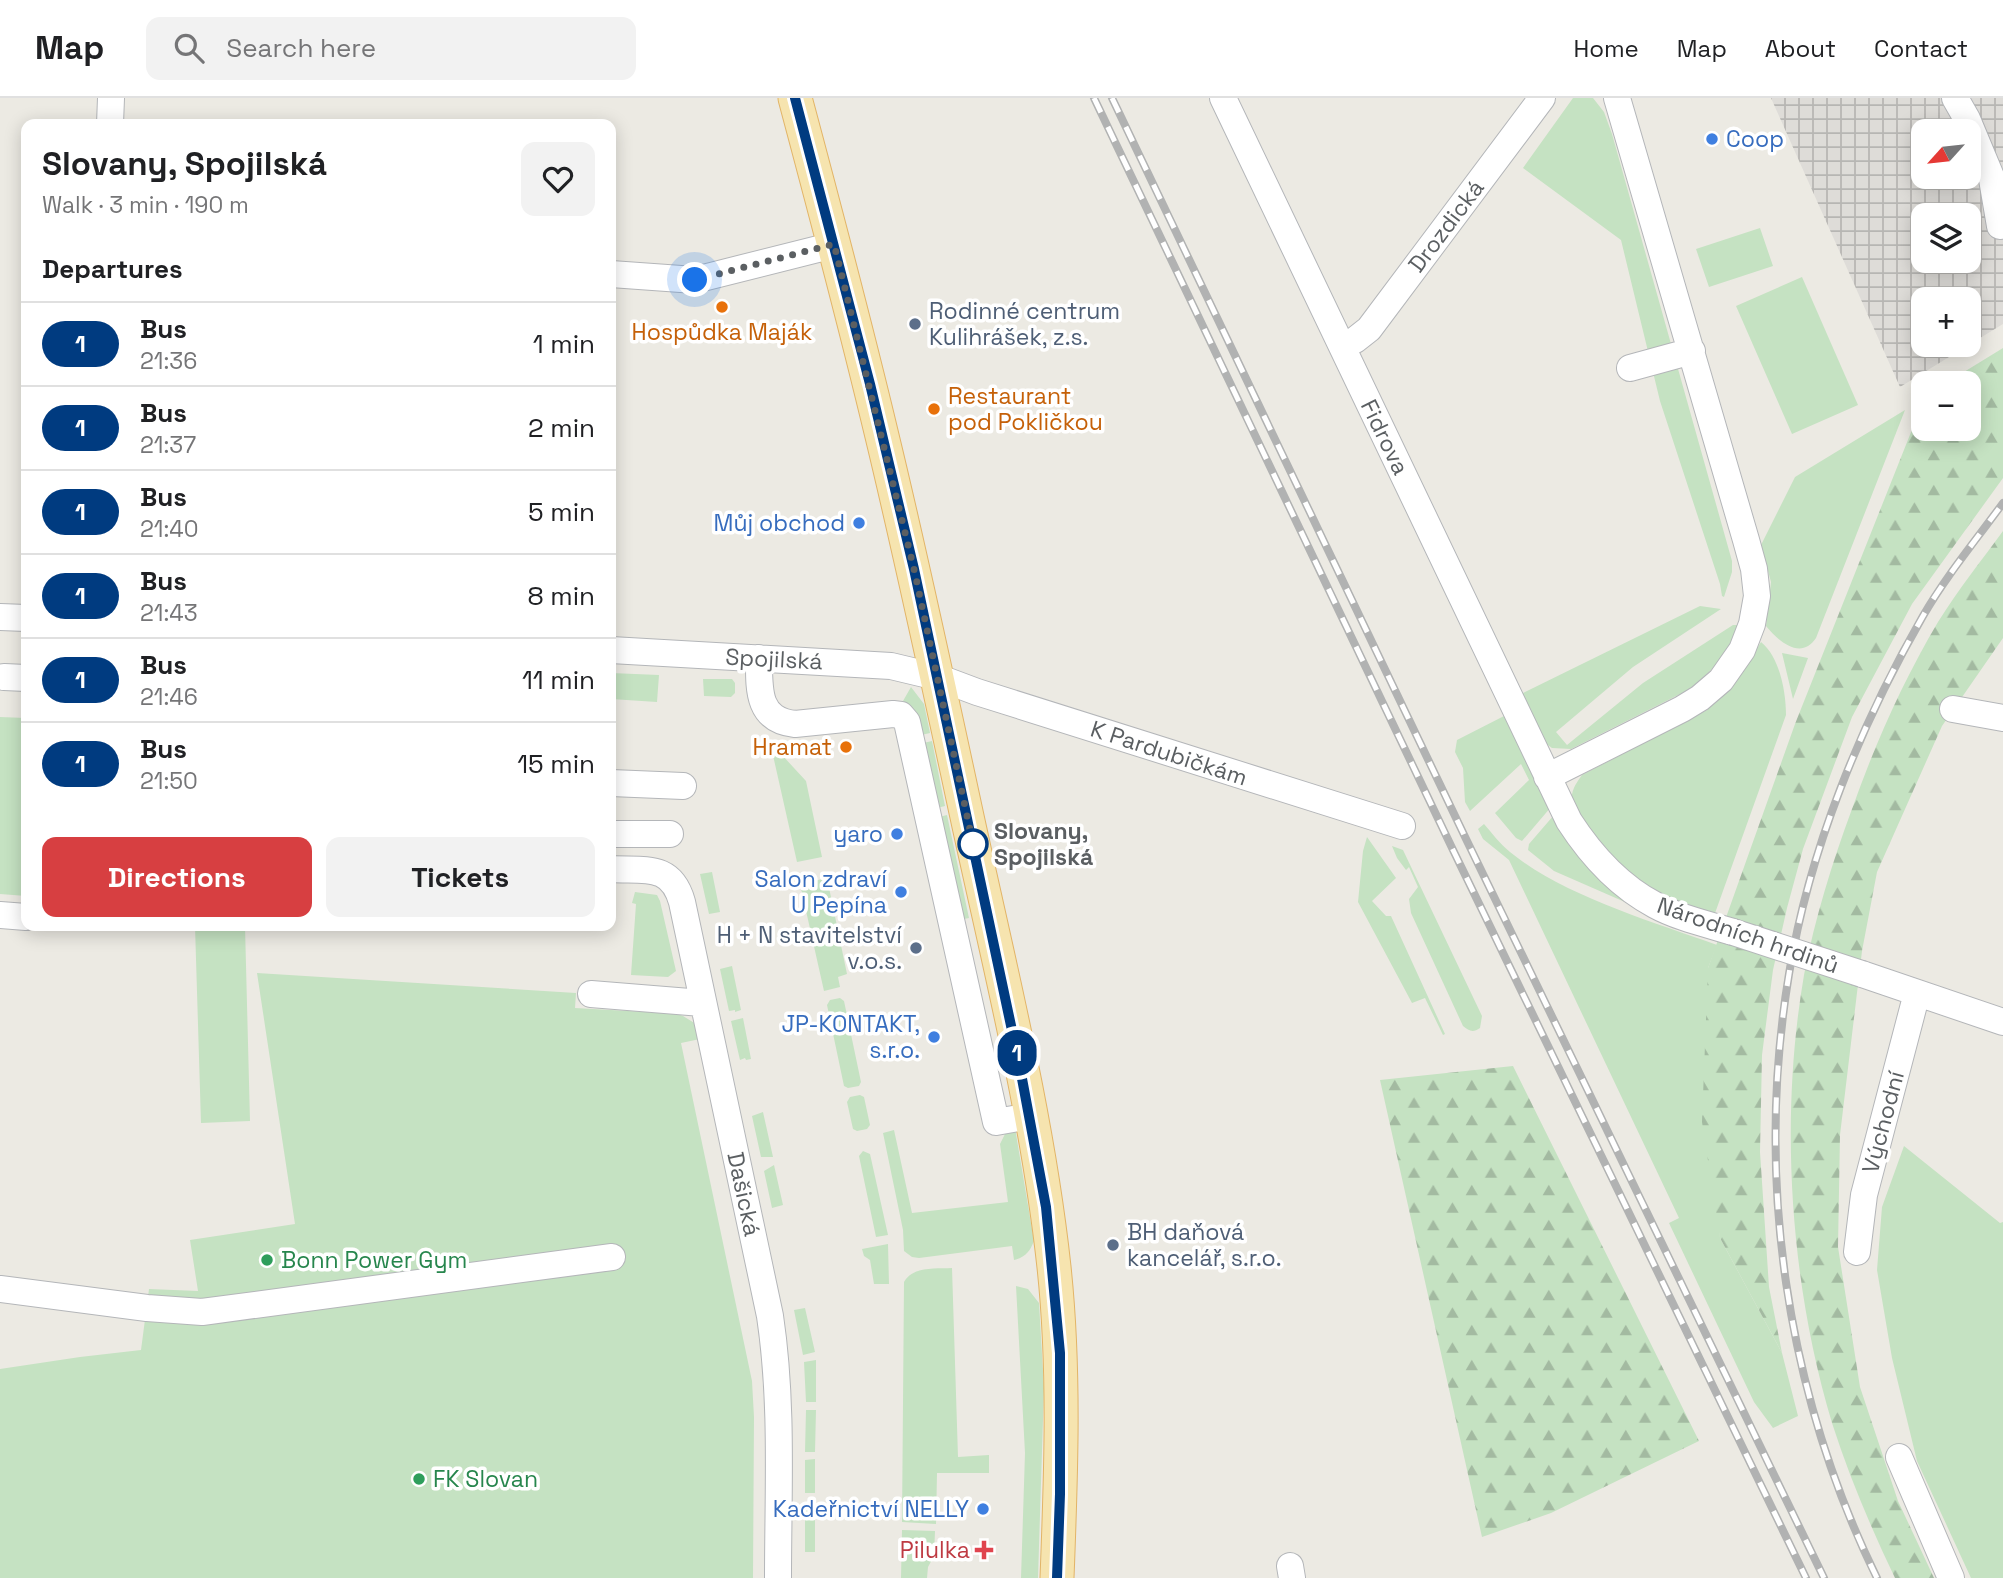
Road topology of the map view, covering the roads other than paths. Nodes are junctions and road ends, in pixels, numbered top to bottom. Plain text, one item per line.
1 (111, 98) edge
2 (795, 98) edge
3 (1223, 98) edge
4 (1542, 98) edge
5 (1617, 98) edge
6 (1955, 98) edge
7 (110, 119) edge
8 (2000, 226) dead end
9 (834, 244) junction
10 (616, 274) edge
11 (1342, 346) junction
12 (1692, 351) junction
13 (1629, 368) dead end
14 (0, 617) edge
15 (21, 618) edge
16 (616, 650) edge
17 (759, 658) junction
18 (937, 677) junction
19 (1953, 709) dead end
20 (2003, 718) edge
21 (1547, 777) junction
22 (616, 783) edge
23 (683, 786) dead end
24 (1402, 826) dead end
25 (616, 834) edge
26 (670, 834) dead end
27 (616, 869) edge
28 (0, 915) edge
29 (21, 917) edge
30 (995, 948) junction
31 (959, 957) junction
32 (1917, 993) junction
33 (591, 994) dead end
34 (702, 1003) junction
35 (2003, 1022) edge
36 (1030, 1116) junction
37 (1857, 1252) dead end
38 (612, 1257) dead end
39 (0, 1289) edge
40 (1899, 1457) dead end
41 (778, 1578) edge
42 (1057, 1578) edge
43 (1951, 1578) edge

1 - 7 street
2 - 9 main road
3 - 11 street, Fidrova
4 - 11 street, Drozdická
5 - 12 street
6 - 8 street
9 - 10 street
9 - 18 main road
11 - 21 street, Fidrova
12 - 13 street
12 - 21 street
14 - 15 street
16 - 17 street, Spojilská
17 - 18 street, Spojilská
17 - 31 street
18 - 24 street, K Pardubičkám
18 - 30 main road
19 - 20 street
21 - 32 street, Národních hrdinů, bridge
22 - 23 street
25 - 26 street
27 - 34 street, Dašická
28 - 29 street
30 - 31 street
30 - 36 main road
31 - 36 street
32 - 35 street, Národních hrdinů
32 - 37 street, Východní
33 - 34 street
34 - 41 street, Dašická
36 - 42 main road
38 - 39 street
40 - 43 street

